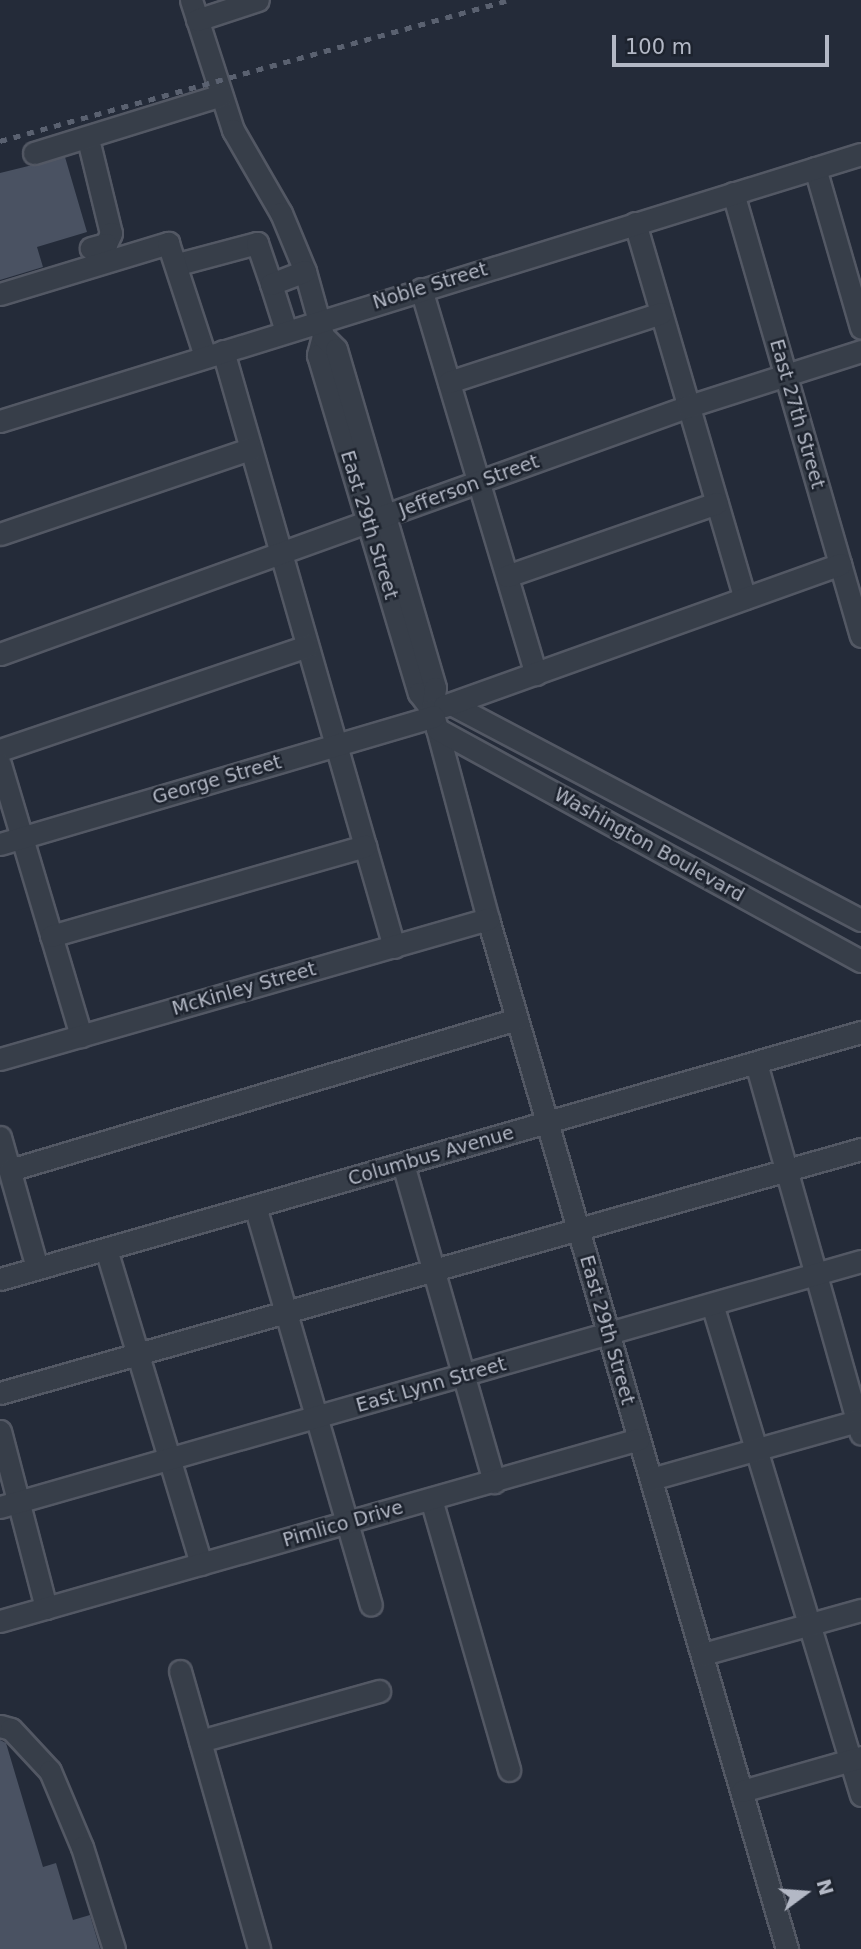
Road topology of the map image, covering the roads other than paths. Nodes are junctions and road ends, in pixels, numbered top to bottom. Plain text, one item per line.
1 (258, 0) edge
2 (232, 4) edge
3 (194, 10) edge
4 (221, 95) junction
5 (88, 139) junction
6 (34, 153) dead end
7 (861, 154) edge
8 (815, 168) junction
9 (733, 193) junction
10 (635, 223) junction
11 (91, 248) dead end
12 (178, 264) junction
13 (305, 271) junction
14 (271, 284) junction
15 (421, 289) junction
16 (0, 293) edge
17 (661, 313) junction
18 (861, 327) edge
19 (321, 328) junction
20 (286, 331) junction
21 (861, 351) edge
22 (214, 353) junction
23 (786, 375) junction
24 (449, 382) junction
25 (689, 406) junction
26 (0, 421) edge
27 (250, 449) junction
28 (479, 484) junction
29 (717, 503) junction
30 (377, 520) junction
31 (0, 534) edge
32 (279, 555) junction
33 (840, 564) junction
34 (507, 576) junction
35 (746, 598) junction
36 (861, 636) edge
37 (307, 646) junction
38 (0, 654) edge
39 (536, 674) junction
40 (439, 715) junction
41 (337, 745) junction
42 (0, 750) edge
43 (0, 764) edge
44 (22, 837) junction
45 (0, 844) edge
46 (365, 846) junction
47 (488, 919) junction
48 (861, 920) edge
49 (51, 936) junction
50 (394, 947) junction
51 (861, 961) edge
52 (517, 1019) junction
53 (861, 1032) edge
54 (81, 1036) junction
55 (0, 1059) edge
56 (756, 1063) junction
57 (548, 1123) junction
58 (861, 1149) edge
59 (4, 1154) edge
60 (403, 1164) junction
61 (786, 1170) junction
62 (255, 1206) junction
63 (579, 1230) junction
64 (106, 1249) junction
65 (861, 1261) edge
66 (37, 1268) junction
67 (433, 1271) junction
68 (816, 1274) junction
69 (0, 1279) edge
70 (712, 1304) junction
71 (286, 1311) junction
72 (608, 1334) junction
73 (139, 1354) junction
74 (464, 1376) junction
75 (0, 1393) edge
76 (317, 1417) junction
77 (860, 1425) edge
78 (0, 1431) edge
79 (639, 1439) junction
80 (756, 1449) junction
81 (169, 1458) junction
82 (651, 1479) junction
83 (494, 1482) junction
84 (431, 1499) junction
85 (9, 1504) edge
86 (347, 1522) junction
87 (201, 1564) junction
88 (371, 1604) dead end
89 (46, 1608) junction
90 (861, 1610) edge
91 (0, 1621) edge
92 (809, 1625) junction
93 (703, 1654) junction
94 (180, 1671) dead end
95 (379, 1691) dead end
96 (0, 1726) edge
97 (200, 1741) junction
98 (856, 1758) edge
99 (509, 1770) dead end
100 (742, 1791) junction
101 (861, 1795) edge
102 (114, 1949) edge
103 (259, 1949) edge
104 (787, 1949) edge

1 - 2 street
2 - 3 street
3 - 4 street, East 29th Street
4 - 5 street
4 - 13 street, East 29th Street
5 - 6 street
5 - 11 street
7 - 8 street, Noble Street
8 - 9 street, Noble Street
8 - 18 street
9 - 10 street, Noble Street
9 - 23 street, East 27th Street
10 - 15 street, Noble Street
10 - 17 street
12 - 14 street
12 - 16 street
12 - 22 street
13 - 14 street
13 - 19 street, East 29th Street
14 - 20 street
15 - 19 street, Noble Street
15 - 24 street
17 - 24 street
17 - 25 street
19 - 20 street, Noble Street
19 - 30 street, East 29th Street
20 - 22 street, Noble Street
21 - 23 street, Jefferson Street
22 - 26 street, Noble Street
22 - 27 street
23 - 25 street, Jefferson Street
23 - 33 street, East 27th Street
24 - 28 street
25 - 28 street, Jefferson Street
25 - 29 street
27 - 31 street
27 - 32 street
28 - 30 street, Jefferson Street
28 - 34 street
29 - 34 street
29 - 35 street
30 - 32 street, Jefferson Street
30 - 40 street, East 29th Street
32 - 37 street
32 - 38 street, Jefferson Street
33 - 35 street, George Street
33 - 36 street, East 27th Street
34 - 39 street
35 - 39 street, George Street
37 - 41 street
37 - 42 street
39 - 40 street, George Street
40 - 41 street, George Street
40 - 47 street, East 29th Street
40 - 48 street, Washington Boulevard
40 - 51 street, Washington Boulevard
41 - 44 street, George Street
41 - 46 street
43 - 44 street
44 - 45 street, George Street
44 - 49 street
46 - 49 street
46 - 50 street
47 - 50 street, McKinley Street
47 - 52 street, East 29th Street
49 - 54 street
50 - 54 street, McKinley Street
52 - 57 street, East 29th Street
52 - 59 street
53 - 56 street, Columbus Avenue
54 - 55 street, McKinley Street
56 - 57 street, Columbus Avenue
56 - 61 street
57 - 60 street, Columbus Avenue
57 - 63 street, East 29th Street
58 - 61 street
59 - 66 street
60 - 62 street, Columbus Avenue
60 - 67 street
61 - 63 street
61 - 68 street
62 - 64 street, Columbus Avenue
62 - 71 street
63 - 67 street
63 - 72 street, East 29th Street
64 - 66 street, Columbus Avenue
64 - 73 street
65 - 68 street, East Lynn Street
66 - 69 street, Columbus Avenue
67 - 71 street
67 - 74 street
68 - 70 street, East Lynn Street
68 - 77 street
70 - 72 street, East Lynn Street
70 - 80 street
71 - 73 street
71 - 76 street
72 - 74 street, East Lynn Street
72 - 79 street, East 29th Street
73 - 75 street
73 - 81 street
74 - 76 street, East Lynn Street
74 - 83 street
76 - 81 street, East Lynn Street
76 - 86 street
77 - 80 street
78 - 85 street
79 - 82 street, East 29th Street
79 - 83 street, Pimlico Drive
80 - 82 street
80 - 92 street
81 - 85 street, East Lynn Street
81 - 87 street
82 - 93 street, East 29th Street
83 - 84 street, Pimlico Drive
84 - 86 street, Pimlico Drive
84 - 99 street
85 - 89 street
86 - 87 street, Pimlico Drive
86 - 88 street
87 - 89 street, Pimlico Drive
89 - 91 street, Pimlico Drive
90 - 92 street
92 - 93 street
92 - 98 street
93 - 100 street, East 29th Street
94 - 97 street
95 - 97 street
96 - 102 street
97 - 103 street
98 - 100 street
98 - 101 street
100 - 104 street, East 29th Street

